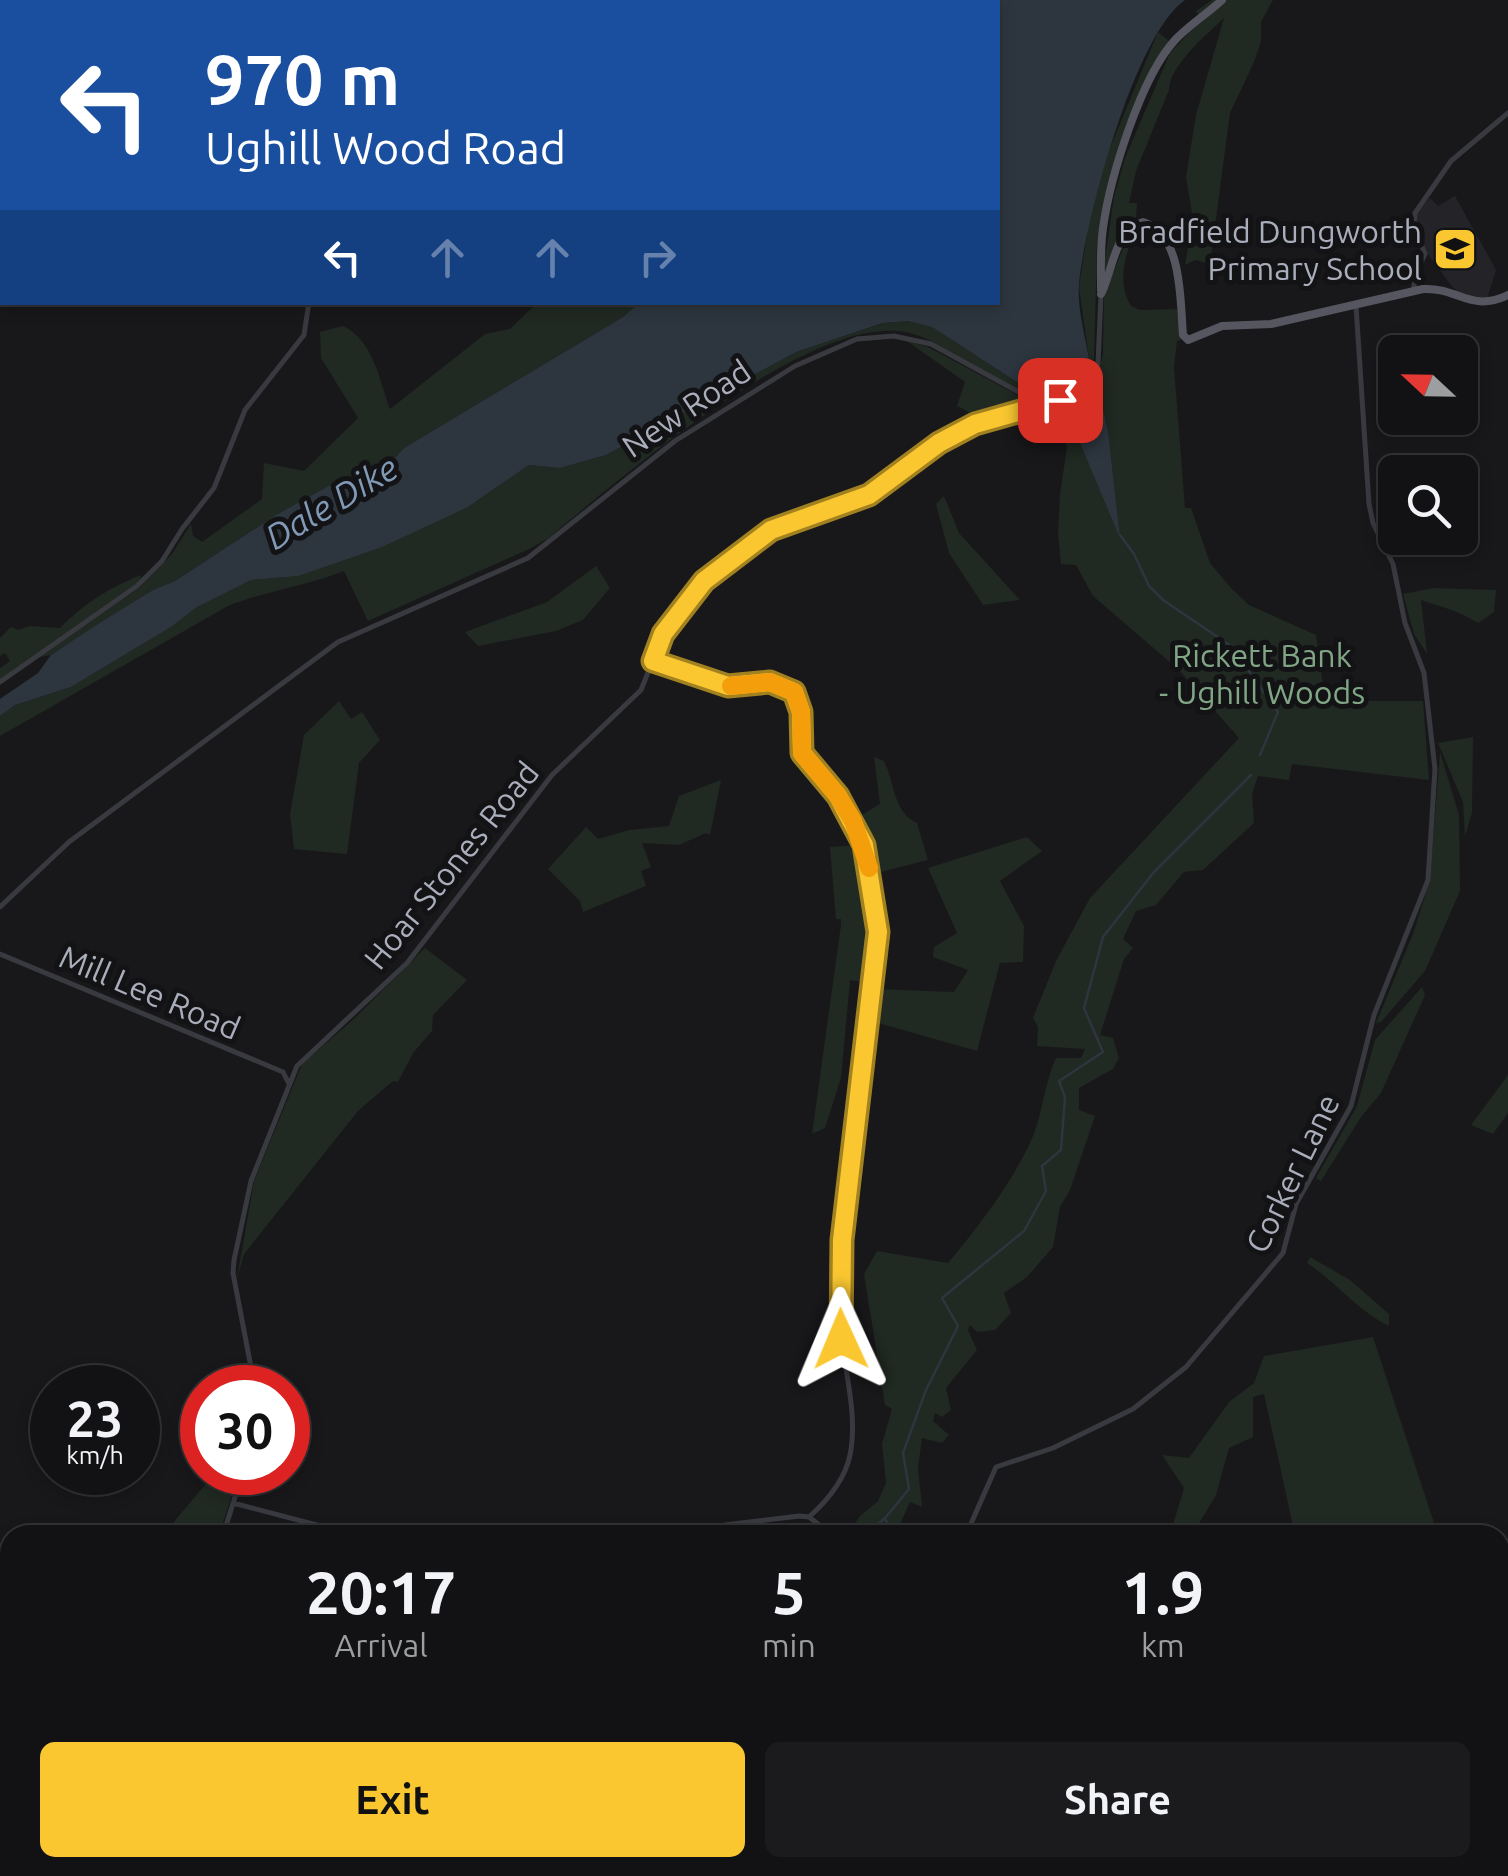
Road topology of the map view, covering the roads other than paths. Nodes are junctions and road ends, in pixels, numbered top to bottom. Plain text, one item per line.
1 (1222, 0) edge
2 (1508, 112) edge
3 (1413, 292) junction
4 (1101, 294) junction
5 (1508, 295) edge
6 (309, 305) edge
7 (1356, 306) junction
8 (1061, 397) junction
9 (653, 661) junction
10 (0, 682) edge
11 (0, 907) edge
12 (0, 954) edge
13 (295, 1068) junction
14 (284, 1072) junction
15 (289, 1084) junction
16 (251, 1365) edge
17 (236, 1495) edge
18 (233, 1504) junction
19 (808, 1518) junction
20 (226, 1525) edge
21 (316, 1525) edge
22 (733, 1525) edge
23 (818, 1525) edge
24 (970, 1525) edge

1 - 4 main road
2 - 3 street
3 - 5 main road
3 - 7 main road
4 - 7 main road
4 - 8 street
6 - 10 street
7 - 24 street, Corker Lane
8 - 9 street, Hoar Stones Road
8 - 11 street, New Road
9 - 13 street, Hoar Stones Road
9 - 19 street
12 - 14 street, Mill Lee Road
13 - 14 street
13 - 15 street, Hoar Stones Road
14 - 15 street
15 - 16 street, Hoar Stones Road
17 - 18 street
18 - 20 street
18 - 21 street
19 - 22 street
19 - 23 street

